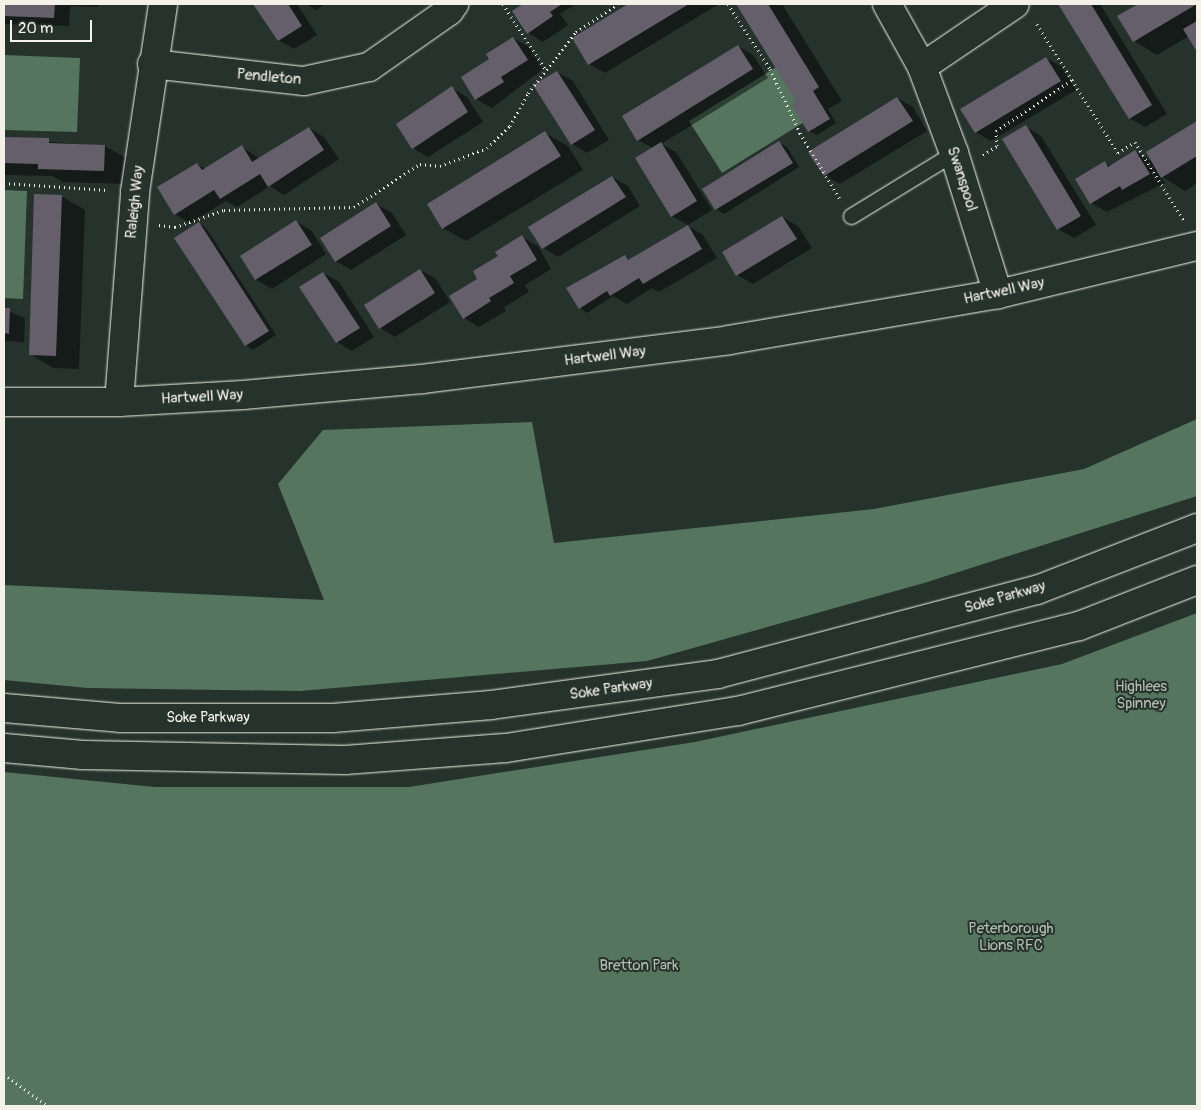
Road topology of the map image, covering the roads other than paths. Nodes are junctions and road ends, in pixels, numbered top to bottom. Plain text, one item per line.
1 (163, 4) edge
2 (454, 4) edge
3 (887, 4) edge
4 (1024, 11) edge
5 (152, 64) junction
6 (922, 66) junction
7 (957, 162) junction
8 (851, 216) road end
9 (1192, 236) edge
10 (998, 294) junction
11 (4, 402) edge
12 (119, 402) junction
13 (1197, 528) edge
14 (1197, 580) edge
15 (4, 708) edge
16 (4, 748) edge

1 - 5 main road, Raleigh Way
2 - 5 main road, Pendleton
3 - 6 main road, Swanspool
4 - 6 main road
5 - 12 main road, Raleigh Way
6 - 7 main road, Swanspool
7 - 8 lane
7 - 10 main road, Swanspool
9 - 10 main road, Hartwell Way
10 - 12 main road, Hartwell Way
11 - 12 main road, Hartwell Way
13 - 15 main road, Soke Parkway
14 - 16 main road

